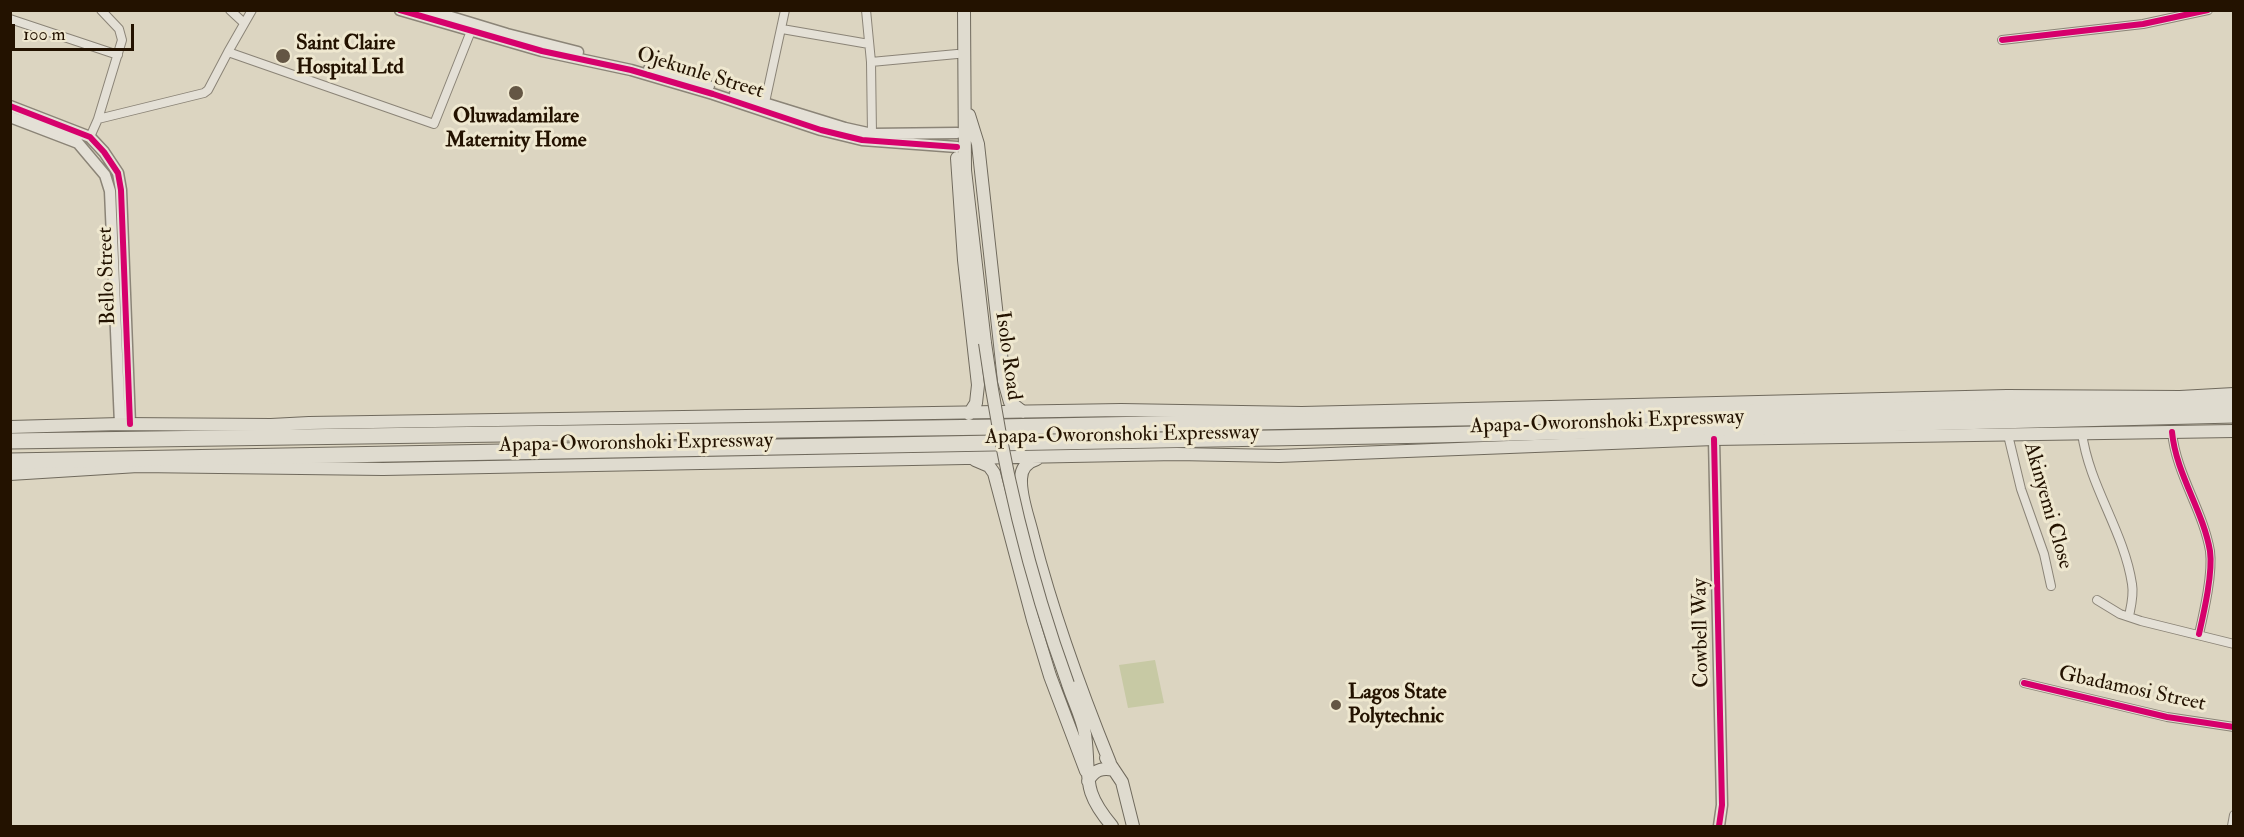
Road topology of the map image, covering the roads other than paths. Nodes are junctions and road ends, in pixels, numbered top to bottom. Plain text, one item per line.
1 (101, 10) edge
2 (230, 10) edge
3 (252, 10) edge
4 (400, 10) edge
5 (428, 10) edge
6 (866, 10) edge
7 (957, 10) edge
8 (964, 10) edge
9 (2208, 10) edge
10 (784, 11) edge
11 (10, 18) edge
12 (244, 23) junction
13 (472, 28) junction
14 (782, 29) junction
15 (2002, 40) dead end
16 (869, 44) junction
17 (228, 52) junction
18 (957, 54) junction
19 (118, 55) junction
20 (871, 62) junction
21 (965, 101) junction
22 (10, 106) edge
23 (764, 107) junction
24 (10, 117) edge
25 (98, 119) junction
26 (957, 133) junction
27 (872, 134) junction
28 (90, 136) junction
29 (957, 147) junction
30 (965, 170) junction
31 (2234, 394) edge
32 (2234, 403) edge
33 (1023, 412) junction
34 (969, 414) junction
35 (2234, 415) edge
36 (125, 424) junction
37 (10, 427) edge
38 (2234, 431) edge
39 (2172, 432) junction
40 (2082, 433) junction
41 (2008, 435) junction
42 (1714, 439) junction
43 (10, 441) edge
44 (1040, 458) junction
45 (974, 459) junction
46 (10, 461) edge
47 (10, 474) edge
48 (2051, 586) dead end
49 (2097, 600) dead end
50 (2129, 616) junction
51 (2199, 634) junction
52 (2234, 644) edge
53 (2024, 683) dead end
54 (2234, 727) edge
55 (1084, 731) junction
56 (1112, 766) junction
57 (1087, 776) junction
58 (1128, 806) junction
59 (2234, 815) edge
60 (1109, 823) edge
61 (1133, 826) edge
62 (1719, 826) edge
63 (2232, 826) edge

1 - 19 street
2 - 12 street
3 - 12 street
4 - 13 street, Ojekunle Street
5 - 13 street, Ojekunle Street
6 - 16 street
7 - 18 main road
8 - 21 main road, Isolo Road
9 - 15 street
10 - 14 street
11 - 19 street
12 - 17 street
13 - 17 street
13 - 23 street, Ojekunle Street
14 - 16 street
14 - 23 street
16 - 20 street
17 - 25 street
18 - 20 street
18 - 26 main road
19 - 25 street
20 - 27 street
21 - 30 main road, Isolo Road
21 - 33 main road
22 - 28 street
23 - 27 street, Ojekunle Street
23 - 29 street, Ojekunle Street
24 - 36 street, Bello Street
25 - 28 street
26 - 27 street, Ojekunle Street
26 - 29 main road
26 - 30 main road
28 - 36 street, Bello Street
29 - 34 main road
30 - 55 main road, Isolo Road, bridge
31 - 33 main road, Apapa-Oworonshoki Expressway
32 - 43 highway, Apapa-Oworonshoki Expressway
33 - 34 main road, Apapa-Oworonshoki Expressway
34 - 36 main road, Apapa-Oworonshoki Expressway
35 - 46 highway, Apapa-Oworonshoki Expressway
36 - 37 main road, Apapa-Oworonshoki Expressway
38 - 39 main road, Apapa-Oworonshoki Expressway
39 - 40 main road, Apapa-Oworonshoki Expressway
39 - 51 street
40 - 41 main road, Apapa-Oworonshoki Expressway
40 - 50 street
41 - 42 main road, Apapa-Oworonshoki Expressway
41 - 48 street, Akinyemi Close
42 - 44 main road, Apapa-Oworonshoki Expressway
42 - 62 street, Cowbell Way
44 - 45 main road, Apapa-Oworonshoki Expressway
44 - 56 main road
45 - 47 main road, Apapa-Oworonshoki Expressway
45 - 57 main road
49 - 50 street
50 - 51 street
51 - 52 street
53 - 54 street, Gbadamosi Street
55 - 56 main road
55 - 57 main road
56 - 57 main road
56 - 58 main road
57 - 60 main road
58 - 60 main road
58 - 61 main road
59 - 63 street

